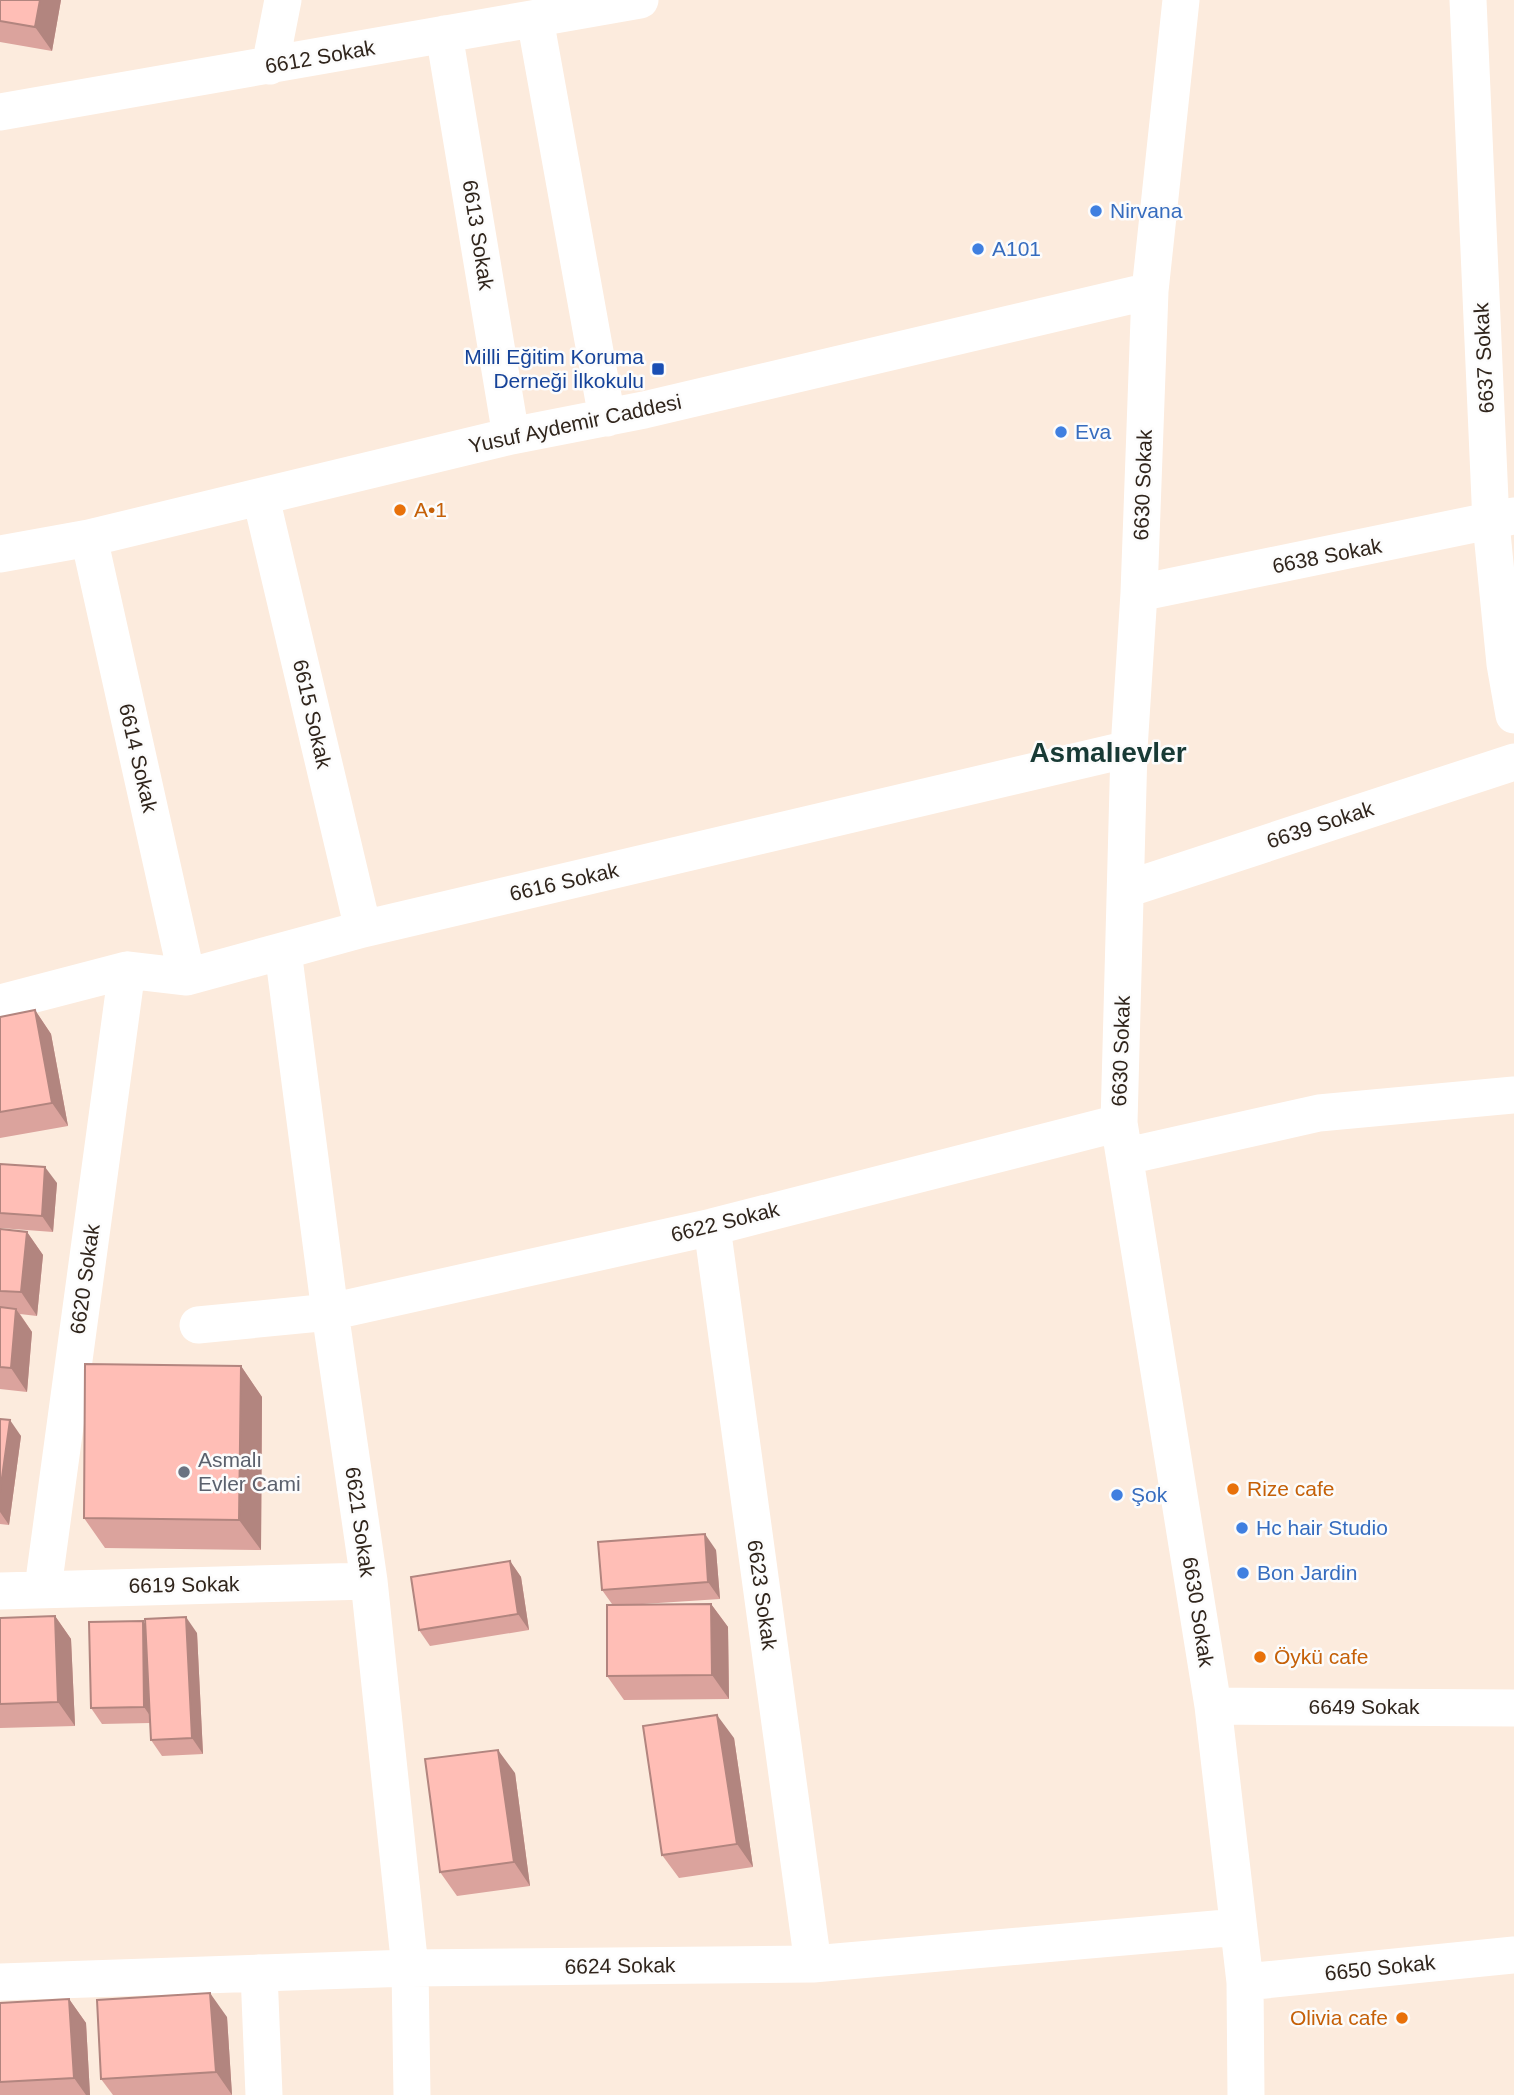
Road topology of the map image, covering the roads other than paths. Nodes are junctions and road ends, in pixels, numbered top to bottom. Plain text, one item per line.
1 (283, 0) edge
2 (640, 0) edge
3 (1181, 0) edge
4 (1468, 0) edge
5 (585, 5) edge
6 (535, 19) junction
7 (444, 34) junction
8 (270, 66) junction
9 (0, 112) edge
10 (1150, 291) junction
11 (607, 418) junction
12 (511, 436) junction
13 (261, 498) junction
14 (1503, 520) edge
15 (89, 538) junction
16 (0, 554) edge
17 (1139, 593) junction
18 (1510, 663) edge
19 (1514, 715) edge
20 (1129, 749) junction
21 (1514, 762) edge
22 (1127, 889) junction
23 (363, 929) junction
24 (284, 951) junction
25 (127, 970) junction
26 (187, 977) junction
27 (0, 1003) edge
28 (1514, 1095) edge
29 (1123, 1139) junction
30 (712, 1227) junction
31 (330, 1311) junction
32 (198, 1325) dead end
33 (369, 1581) junction
34 (43, 1588) junction
35 (0, 1591) edge
36 (1213, 1706) junction
37 (1514, 1708) edge
38 (1238, 1927) junction
39 (1514, 1955) edge
40 (813, 1964) junction
41 (410, 1968) junction
42 (259, 1973) junction
43 (0, 1982) edge
44 (1245, 1982) junction
45 (264, 2095) edge
46 (412, 2095) edge
47 (1245, 2095) edge

1 - 8 street
2 - 5 street, 6612 Sokak
3 - 10 street, 6630 Sokak
4 - 14 street, 6637 Sokak
5 - 6 street, 6612 Sokak
6 - 7 street, 6612 Sokak
6 - 11 street
7 - 8 street, 6612 Sokak
7 - 12 street, 6613 Sokak
8 - 9 street, 6612 Sokak
10 - 11 street, Yusuf Aydemir Caddesi
10 - 17 street, 6630 Sokak
11 - 12 street, Yusuf Aydemir Caddesi
12 - 13 street, Yusuf Aydemir Caddesi
13 - 15 street, Yusuf Aydemir Caddesi
13 - 23 street, 6615 Sokak
14 - 17 street, 6638 Sokak
14 - 18 street, 6637 Sokak
15 - 16 street, Yusuf Aydemir Caddesi
15 - 26 street, 6614 Sokak
17 - 20 street, 6630 Sokak
18 - 19 street, 6637 Sokak
20 - 22 street, 6630 Sokak
20 - 23 street, 6616 Sokak
21 - 22 street, 6639 Sokak
22 - 29 street, 6630 Sokak
23 - 24 street, 6616 Sokak
24 - 26 street, 6616 Sokak
24 - 31 street, 6621 Sokak
25 - 26 street, 6616 Sokak
25 - 27 street, 6616 Sokak
25 - 34 street, 6620 Sokak
28 - 29 street, 6622 Sokak
29 - 30 street, 6622 Sokak
29 - 36 street, 6630 Sokak
30 - 31 street, 6622 Sokak
30 - 40 street, 6623 Sokak
31 - 32 street, 6622 Sokak
31 - 33 street, 6621 Sokak
33 - 34 street, 6619 Sokak
33 - 41 street, 6621 Sokak
34 - 35 street, 6619 Sokak
36 - 37 street, 6649 Sokak
36 - 38 street, 6630 Sokak
38 - 40 street, 6624 Sokak
38 - 44 street, 6630 Sokak
39 - 44 street, 6650 Sokak
40 - 41 street, 6624 Sokak
41 - 42 street, 6624 Sokak
41 - 46 street, 6621 Sokak
42 - 43 street, 6624 Sokak
42 - 45 street
44 - 47 street, 6630 Sokak

